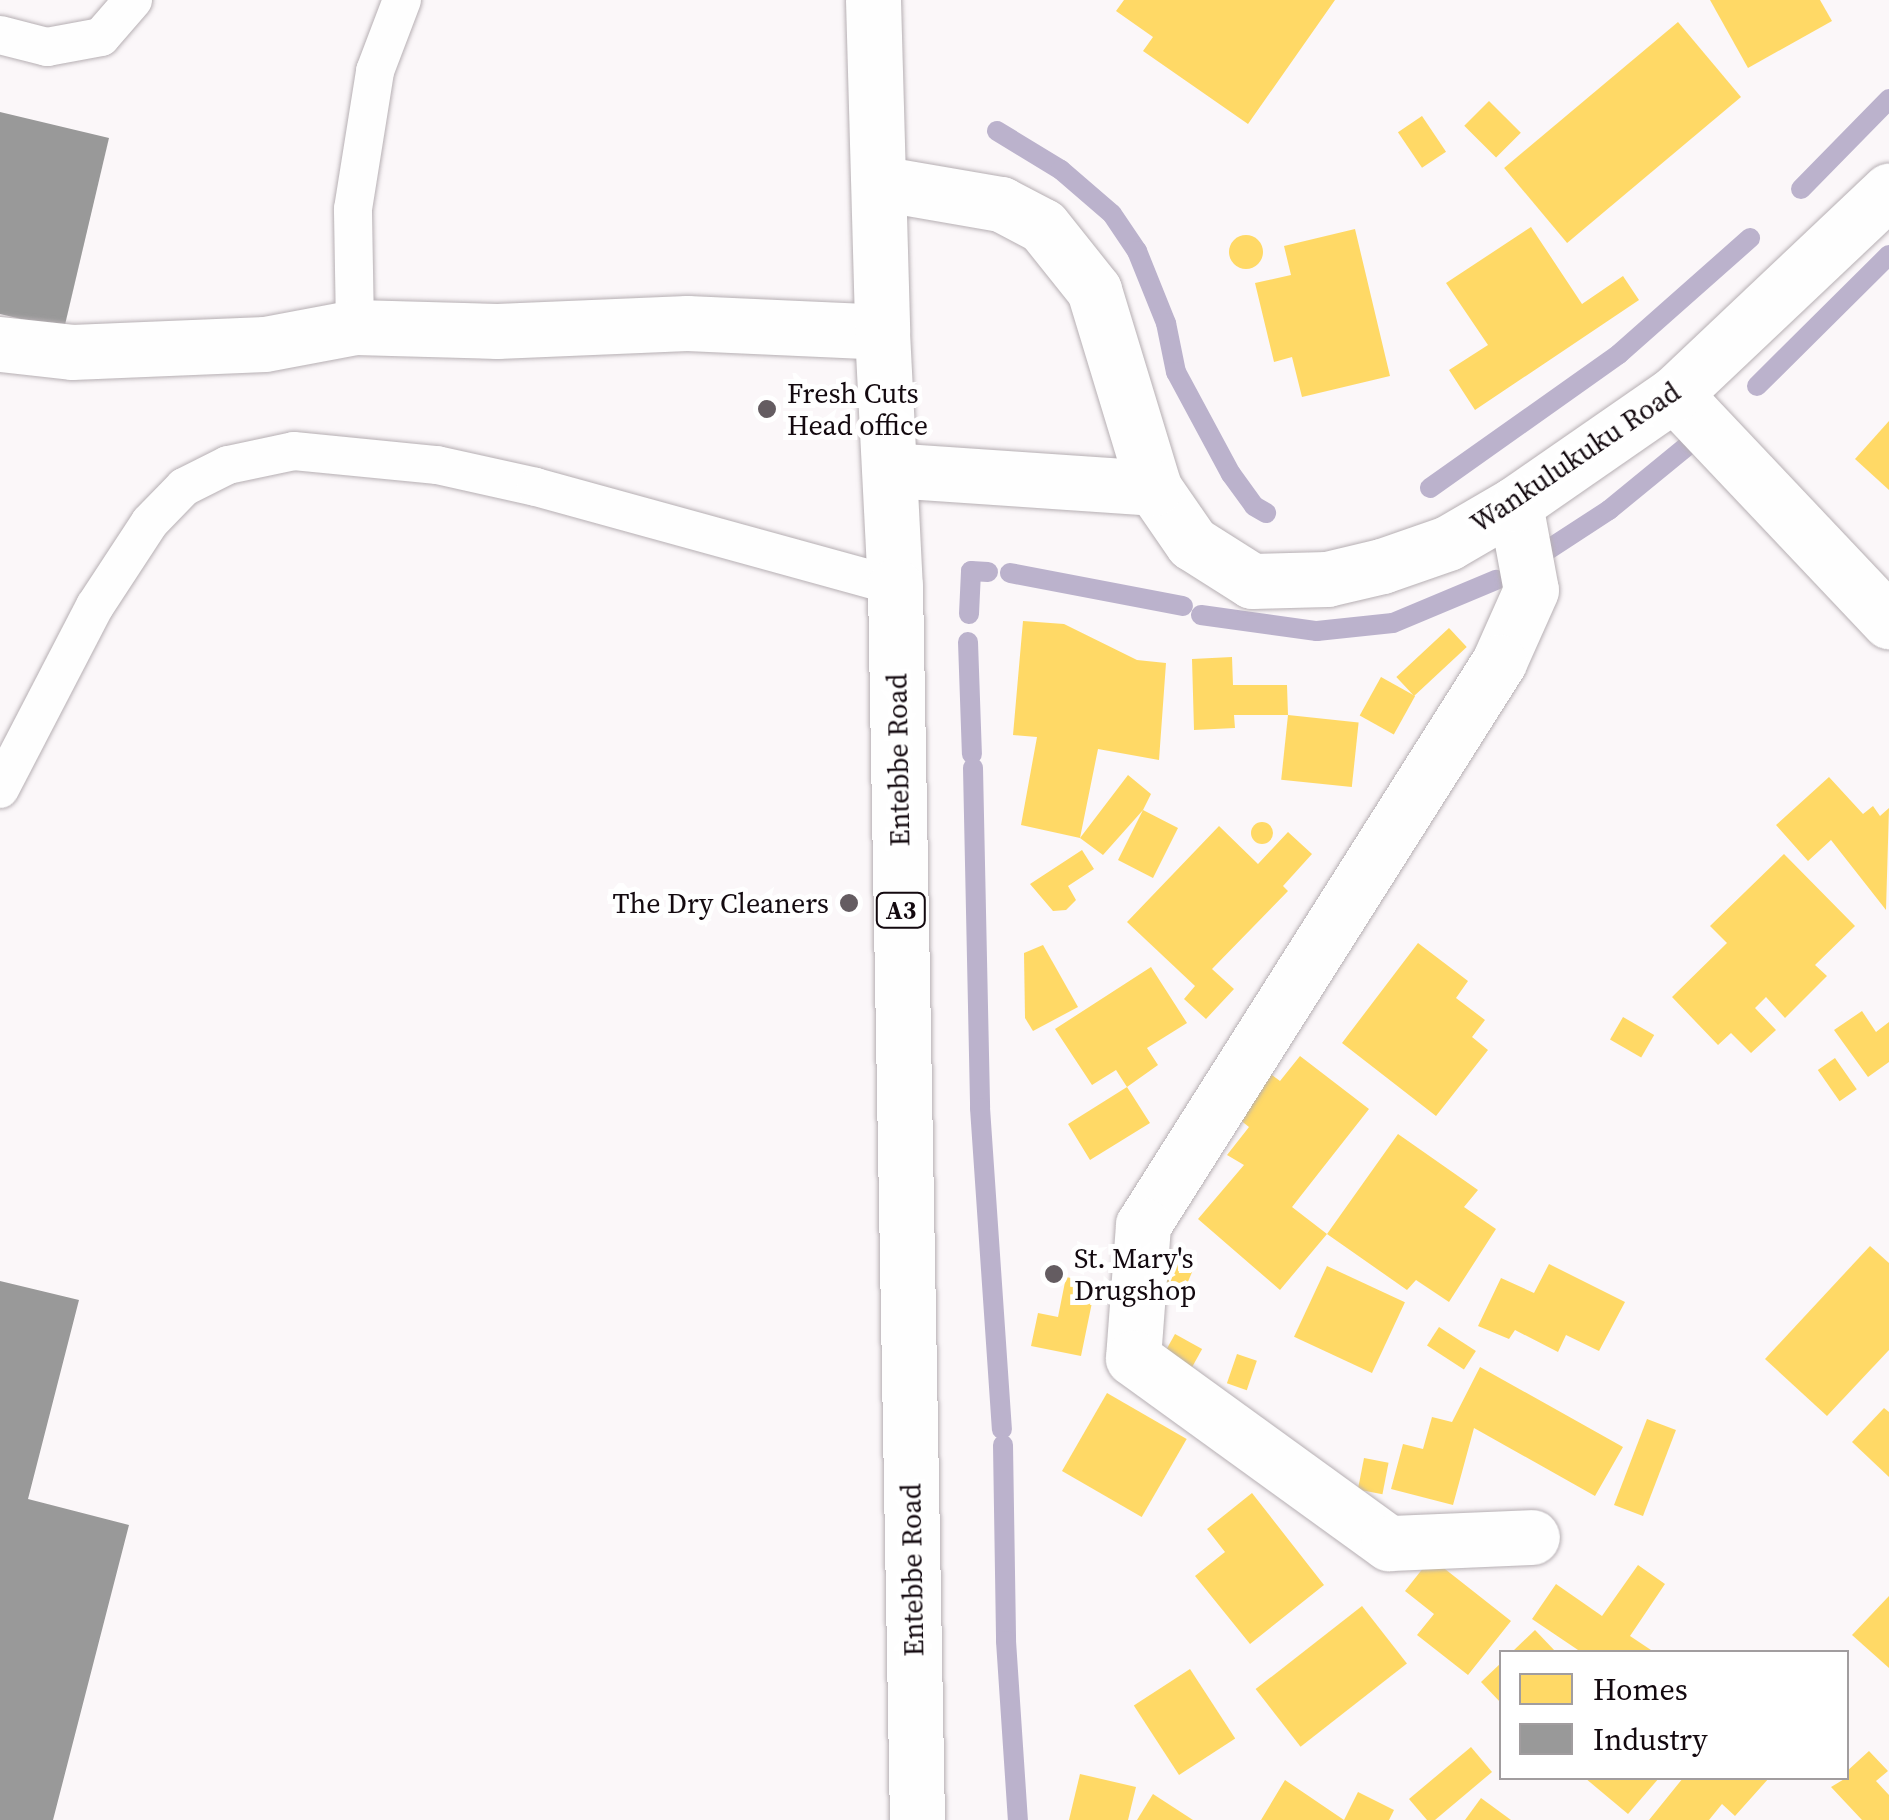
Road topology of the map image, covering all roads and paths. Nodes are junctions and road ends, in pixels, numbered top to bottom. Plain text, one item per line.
1 (133, 0) edge
2 (402, 0) edge
3 (873, 0) edge
4 (0, 35) edge
5 (879, 183) junction
6 (1889, 191) edge
7 (354, 327) junction
8 (882, 332) junction
9 (0, 344) edge
10 (1674, 394) junction
11 (1148, 464) junction
12 (890, 470) junction
13 (1515, 504) junction
14 (895, 586) junction
15 (1889, 621) edge
16 (0, 790) edge
17 (1532, 1536) dead end
18 (917, 1820) edge

1 - 4 lane
2 - 7 lane
3 - 5 main road, Entebbe Road / A3
5 - 8 main road, Entebbe Road / A3
5 - 11 main road, Wankulukuku Road
6 - 10 main road, Wankulukuku Road
7 - 8 main road
7 - 9 main road
8 - 12 main road, Entebbe Road / A3
10 - 13 main road, Wankulukuku Road
10 - 15 main road
11 - 12 main road
11 - 13 main road, Wankulukuku Road
12 - 14 main road, Entebbe Road / A3
13 - 17 main road
14 - 16 lane
14 - 18 main road, Entebbe Road / A3

